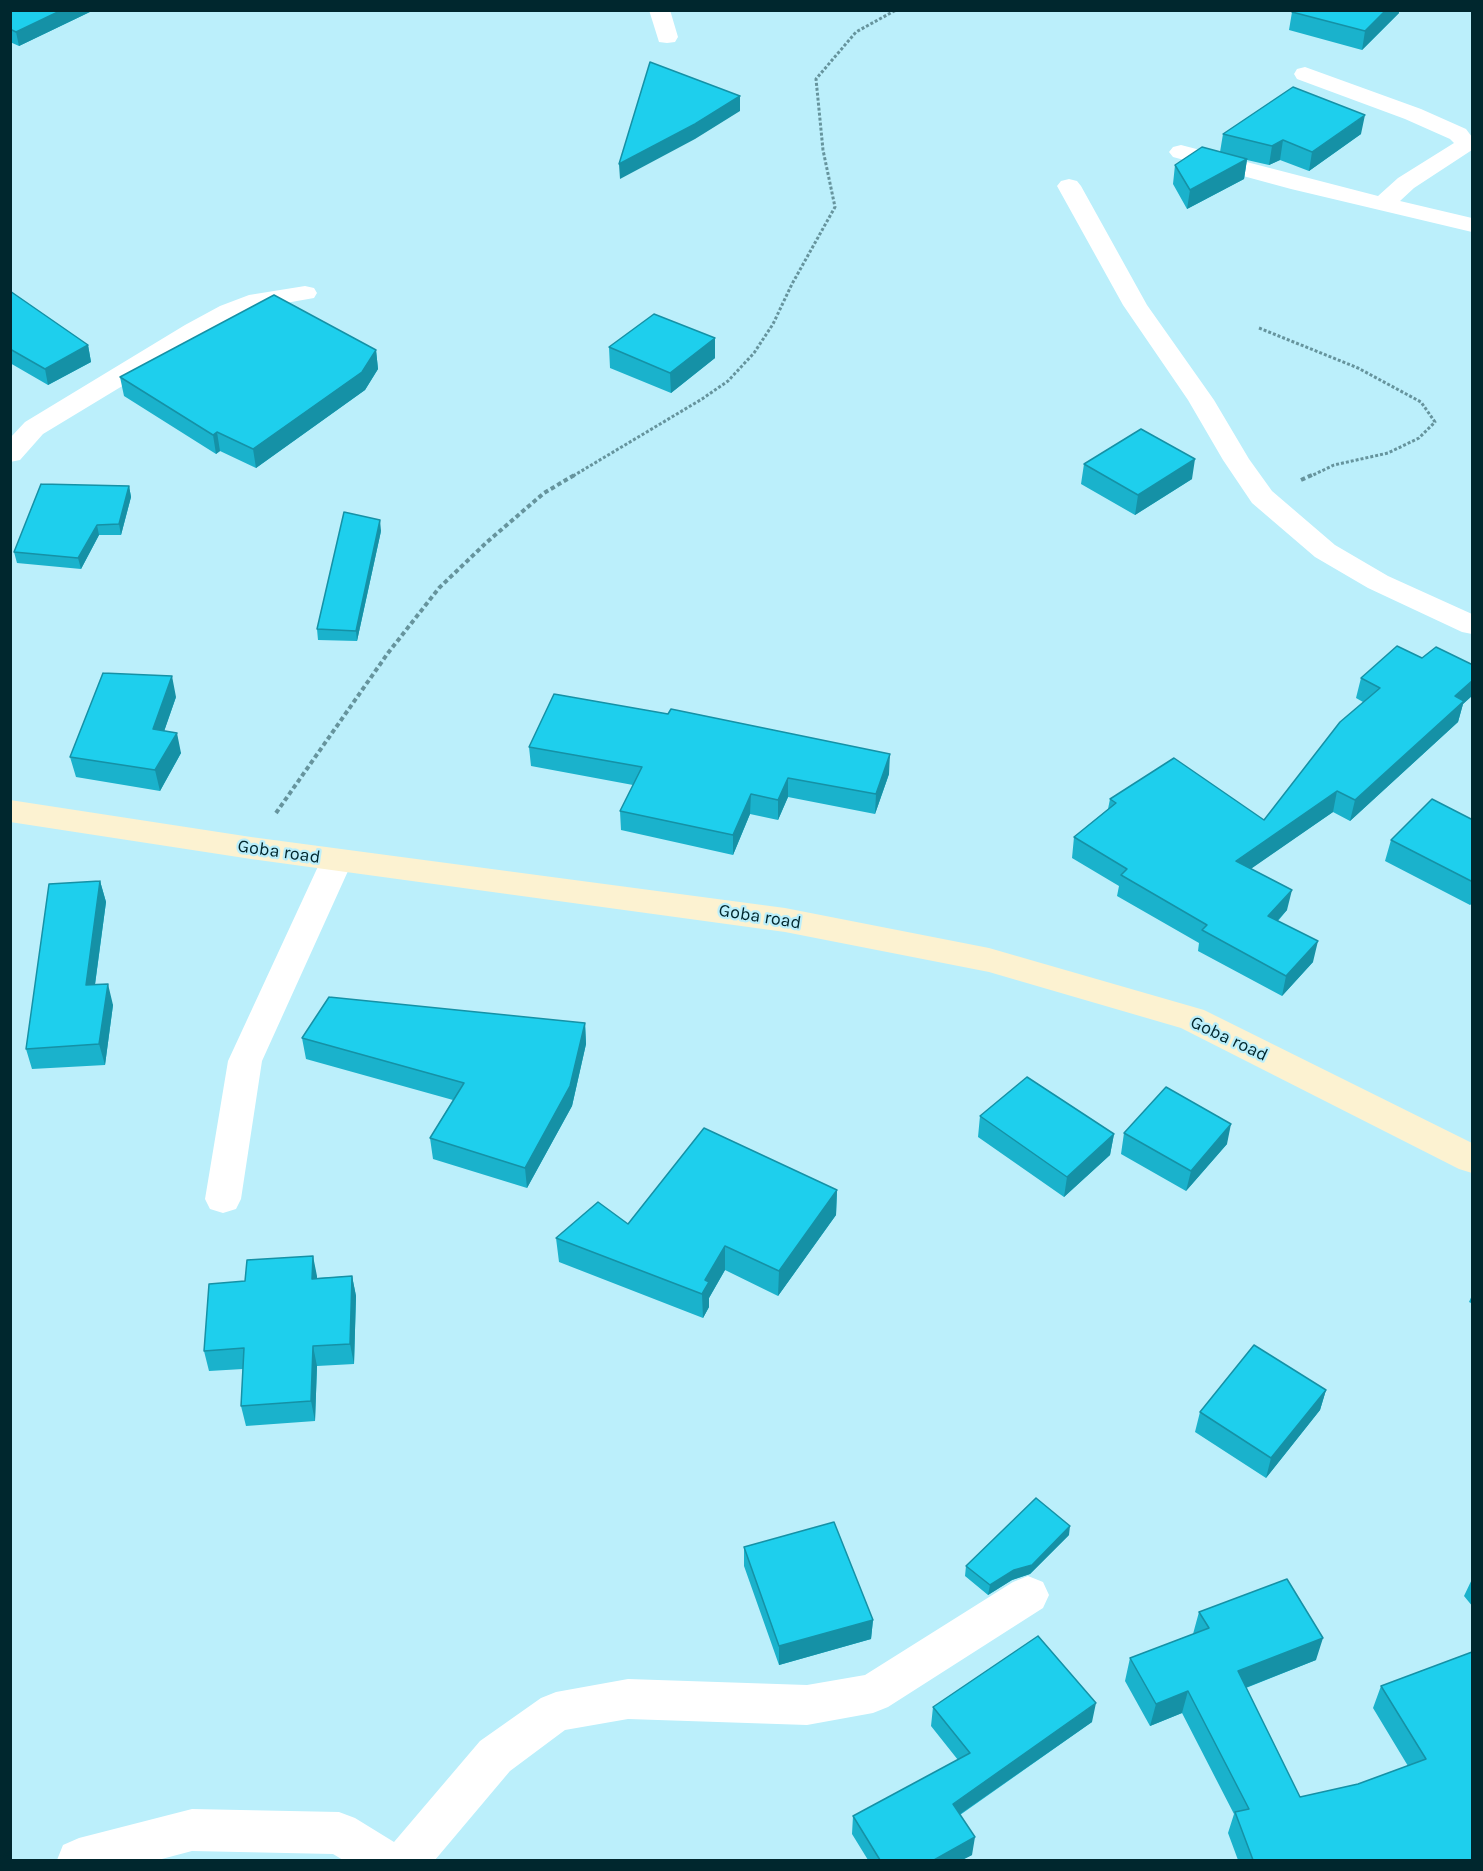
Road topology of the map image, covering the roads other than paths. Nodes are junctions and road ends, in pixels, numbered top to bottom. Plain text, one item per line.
1 (659, 10) edge
2 (667, 37) dead end
3 (1305, 74) dead end
4 (1181, 152) dead end
5 (1069, 186) dead end
6 (1382, 204) junction
7 (1473, 225) edge
8 (305, 293) dead end
9 (10, 454) edge
10 (1473, 625) edge
11 (10, 811) edge
12 (337, 860) junction
13 (1473, 1160) edge
14 (223, 1199) dead end
15 (1028, 1595) dead end
16 (79, 1860) edge
17 (383, 1860) edge
18 (407, 1860) edge

1 - 2 street
3 - 6 street
4 - 6 street
5 - 10 street
6 - 7 street
8 - 9 street
11 - 12 street, Goba road
12 - 13 street, Goba road
12 - 14 street
15 - 18 street
16 - 17 street

